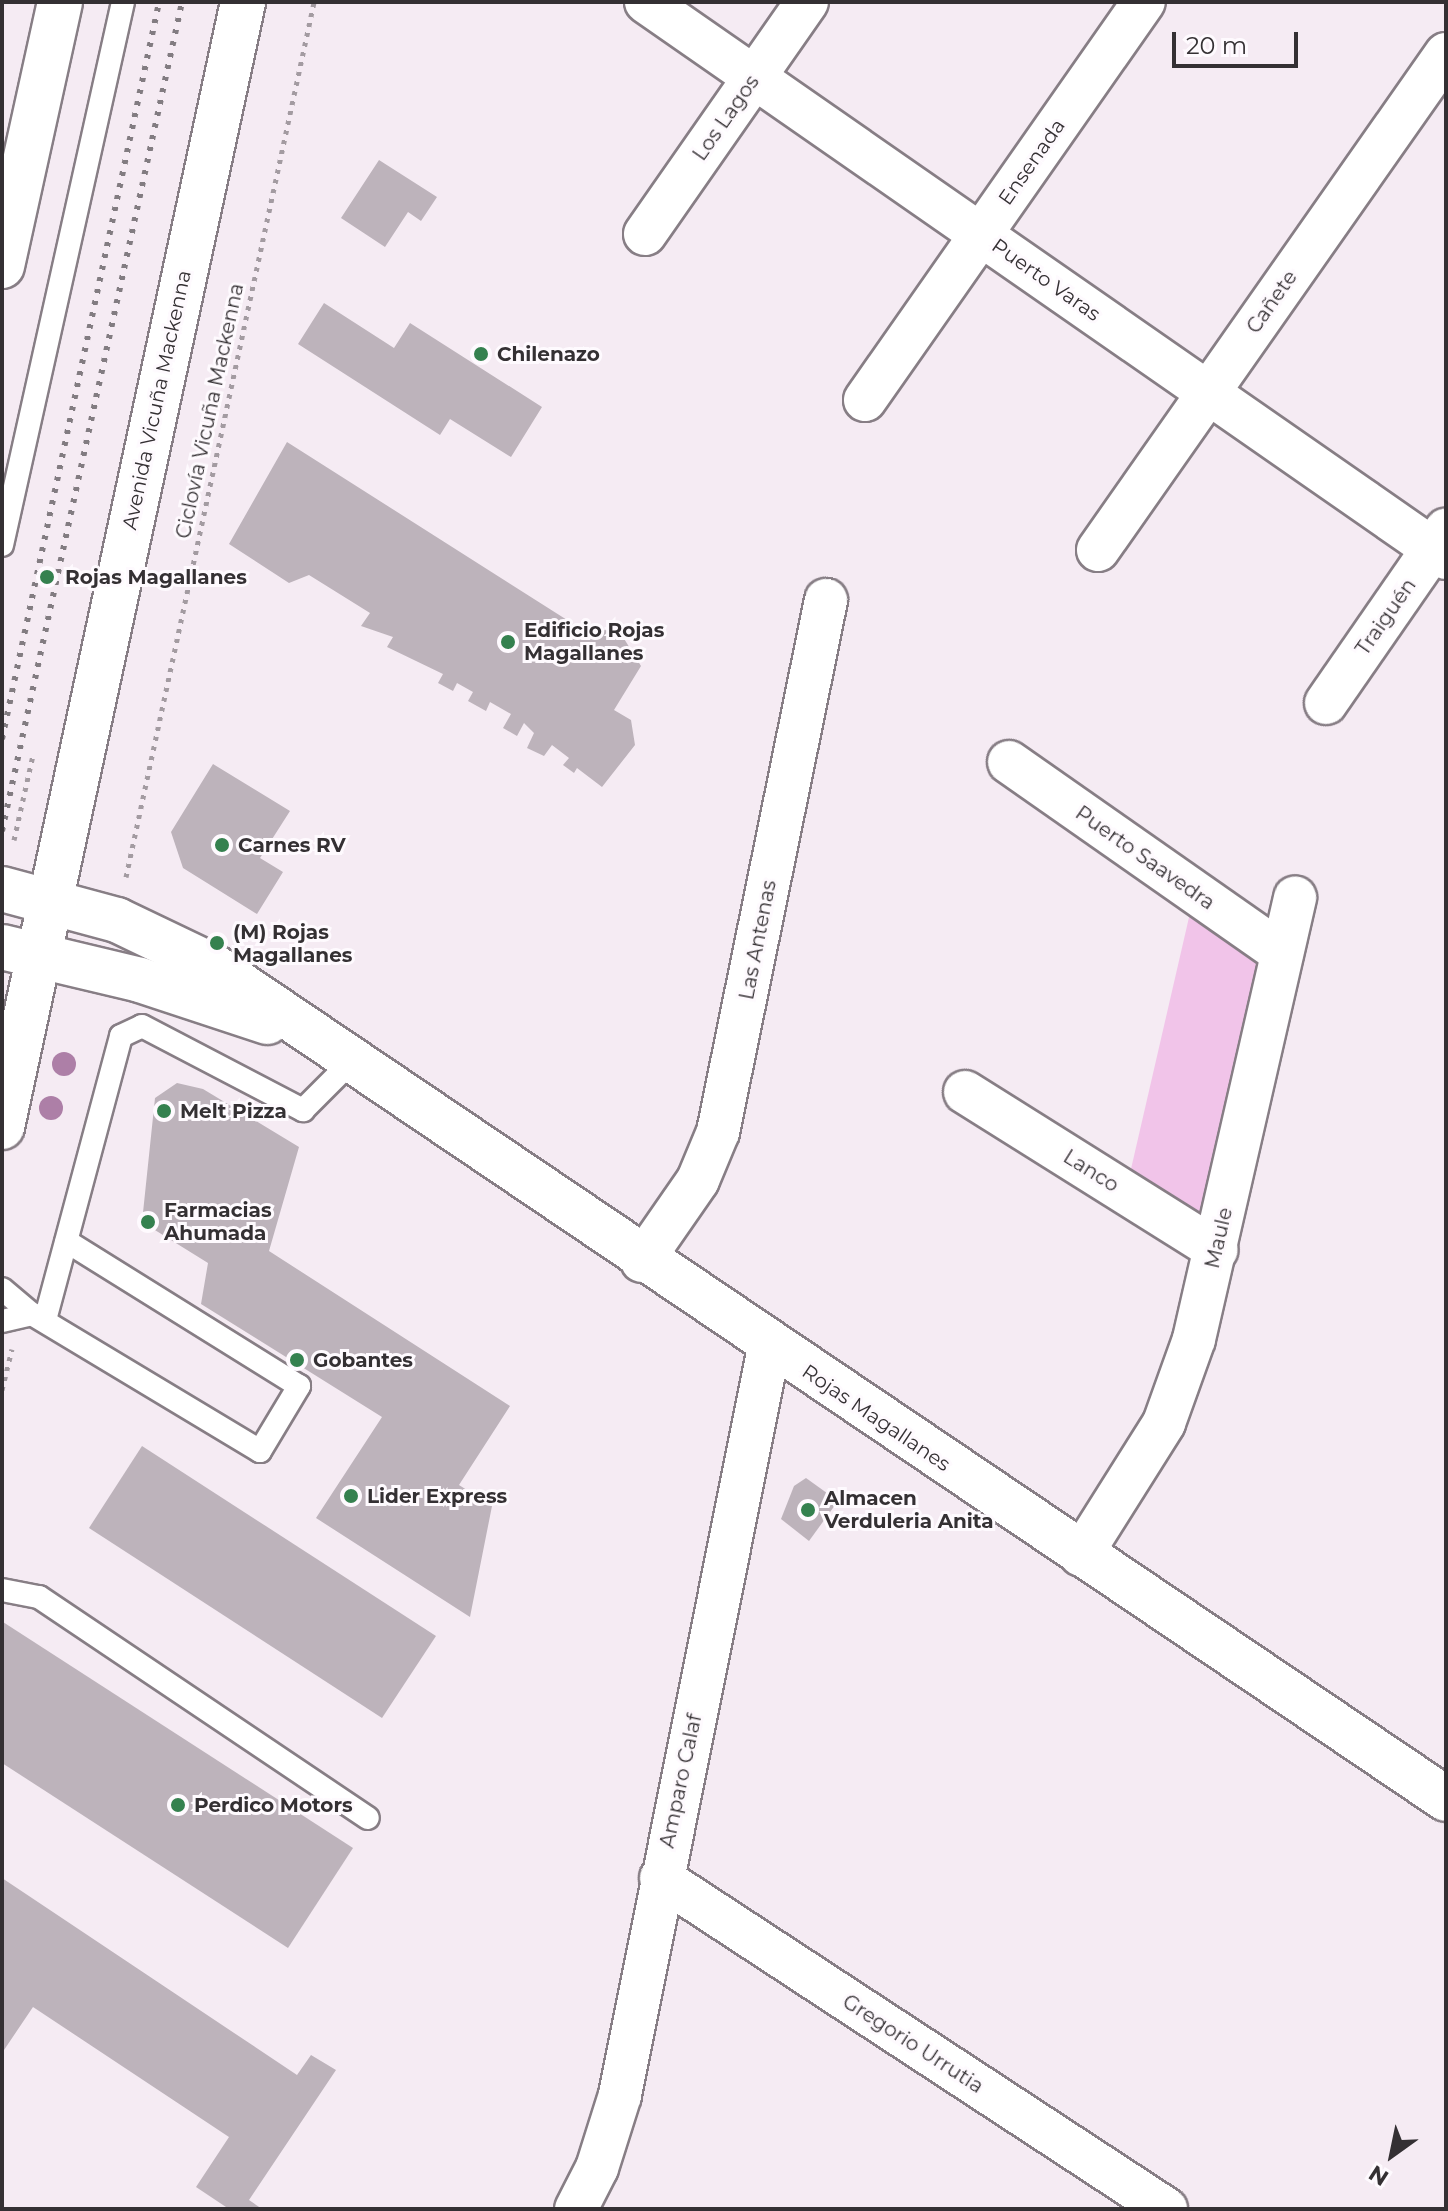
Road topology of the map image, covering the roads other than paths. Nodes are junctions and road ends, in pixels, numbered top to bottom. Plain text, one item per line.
1 (60, 2) edge
2 (123, 2) edge
3 (243, 2) edge
4 (646, 2) edge
5 (807, 2) edge
6 (1144, 2) edge
7 (1446, 54) edge
8 (755, 78) junction
9 (15, 148) edge
10 (645, 234) dead end
11 (980, 235) junction
12 (2, 266) edge
13 (1208, 393) junction
14 (865, 400) dead end
15 (2, 545) edge
16 (1442, 546) edge
17 (1098, 550) dead end
18 (826, 600) dead end
19 (1326, 703) dead end
20 (1009, 762) dead end
21 (2, 889) edge
22 (1295, 897) dead end
23 (50, 902) junction
24 (20, 952) edge
25 (1282, 953) junction
26 (307, 1034) junction
27 (350, 1063) junction
28 (965, 1092) dead end
29 (2, 1127) edge
30 (66, 1241) junction
31 (1217, 1250) junction
32 (642, 1261) junction
33 (2, 1289) edge
34 (38, 1317) junction
35 (2, 1321) edge
36 (769, 1347) junction
37 (1081, 1555) junction
38 (2, 1590) edge
39 (1446, 1799) edge
40 (368, 1818) dead end
41 (661, 1878) junction
42 (576, 2209) edge
43 (1166, 2209) edge

1 - 9 main road
2 - 15 lane
3 - 23 main road, Avenida Vicuña Mackenna
4 - 8 street, Puerto Varas
5 - 8 street, Los Lagos
6 - 11 street, Ensenada
7 - 13 street, Cañete
8 - 10 street, Los Lagos
8 - 11 street, Puerto Varas
9 - 12 main road
11 - 13 street, Puerto Varas
11 - 14 street, Ensenada
13 - 16 street, Puerto Varas
13 - 17 street, Cañete
16 - 19 street, Traiguén
18 - 32 street, Las Antenas
20 - 25 street, Puerto Saavedra
21 - 23 main road, Rojas Magallanes
22 - 25 street, Maule
23 - 24 main road, Avenida Vicuña Mackenna
23 - 26 main road, Rojas Magallanes
24 - 26 main road, Rojas Magallanes
24 - 29 main road, Avenida Vicuña Mackenna
25 - 31 street, Maule
26 - 27 main road, Rojas Magallanes
27 - 30 lane
27 - 32 main road, Rojas Magallanes
28 - 31 street, Lanco
30 - 34 lane
30 - 34 lane
31 - 37 street, Maule
32 - 36 main road, Rojas Magallanes
33 - 34 lane
34 - 35 lane
36 - 37 main road, Rojas Magallanes
36 - 41 street, Amparo Calaf
37 - 39 main road, Rojas Magallanes
38 - 40 lane
41 - 42 street, Amparo Calaf
41 - 43 street, Gregorio Urrutia

